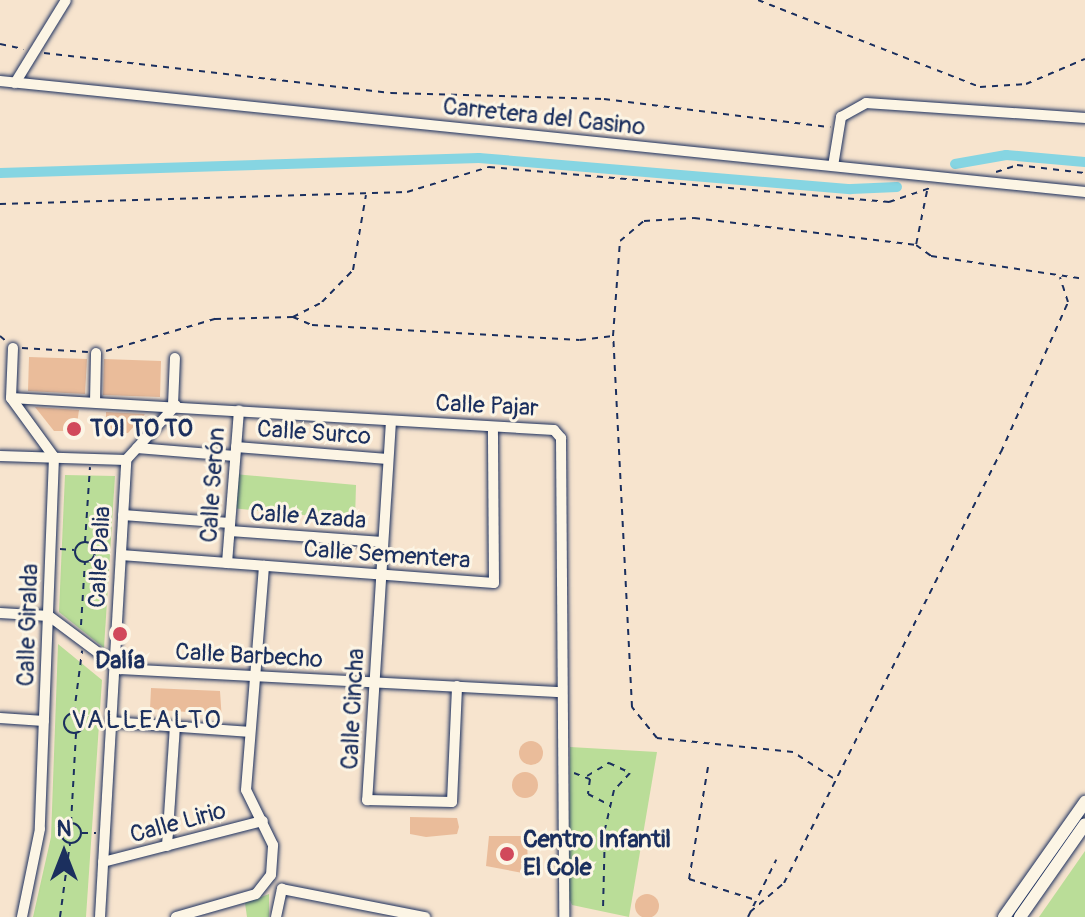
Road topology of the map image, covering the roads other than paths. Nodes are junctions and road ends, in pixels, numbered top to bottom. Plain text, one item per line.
1 (66, 0) edge
2 (0, 81) edge
3 (15, 83) junction
4 (1085, 118) edge
5 (833, 166) junction
6 (1085, 192) edge
7 (13, 348) road end
8 (96, 353) road end
9 (175, 358) dead end
10 (11, 398) junction
11 (95, 402) junction
12 (175, 405) junction
13 (239, 410) junction
14 (391, 421) junction
15 (493, 427) junction
16 (137, 448) junction
17 (236, 452) junction
18 (0, 456) edge
19 (54, 457) junction
20 (388, 459) junction
21 (126, 460) junction
22 (123, 515) junction
23 (230, 527) junction
24 (383, 542) junction
25 (121, 554) junction
26 (227, 563) junction
27 (264, 566) junction
28 (381, 574) junction
29 (0, 613) edge
30 (49, 616) junction
31 (114, 661) junction
32 (255, 678) junction
33 (374, 681) junction
34 (457, 686) junction
35 (561, 692) junction
36 (0, 718) edge
37 (44, 721) junction
38 (112, 722) junction
39 (175, 726) junction
40 (250, 732) junction
41 (1085, 802) edge
42 (263, 821) junction
43 (1085, 824) edge
44 (167, 846) junction
45 (103, 862) junction
46 (372, 912) edge
47 (22, 917) edge
48 (100, 917) edge
49 (176, 917) edge
50 (276, 917) edge
51 (425, 917) edge
52 (564, 917) edge
53 (1004, 917) edge
54 (1020, 917) edge

1 - 3 street
2 - 3 street, Carretera del Casino
3 - 5 street, Carretera del Casino
4 - 5 street
5 - 6 street, Carretera del Casino
7 - 10 street
8 - 11 street
9 - 12 street
10 - 11 street, Calle Pajar
10 - 19 street
11 - 12 street, Calle Pajar
12 - 13 street, Calle Pajar
12 - 16 street
13 - 14 street, Calle Pajar
13 - 17 street, Calle Serón
14 - 15 street, Calle Pajar
14 - 20 street, Calle Cincha
15 - 28 street, Calle Sementera
15 - 35 street, Calle Pajar
16 - 17 street, Calle Surco
16 - 21 street
17 - 20 street, Calle Surco
17 - 23 street, Calle Serón
18 - 19 street
19 - 21 street
19 - 30 street, Calle Giralda
20 - 24 street, Calle Cincha
21 - 22 street, Calle Dalia
22 - 23 street, Calle Azada
22 - 25 street, Calle Dalia
23 - 24 street, Calle Azada
23 - 26 street, Calle Serón
24 - 28 street, Calle Cincha
25 - 26 street, Calle Sementera
25 - 31 street, Calle Dalia
26 - 27 street, Calle Sementera
27 - 28 street, Calle Sementera
27 - 32 street
28 - 33 street, Calle Cincha
29 - 30 street
30 - 31 street
30 - 37 street, Calle Giralda
31 - 32 street, Calle Barbecho
31 - 38 street, Calle Dalia
32 - 33 street, Calle Barbecho
32 - 40 street
33 - 34 street, Calle Barbecho
33 - 34 street, Calle Cincha
34 - 35 street, Calle Barbecho
35 - 52 street, Calle Pajar
36 - 37 street
37 - 47 street, Calle Giralda
38 - 39 street
38 - 45 street
39 - 40 street
39 - 44 street
40 - 42 street
41 - 53 main road
42 - 44 street, Calle Lirio
42 - 49 street
43 - 54 main road
44 - 45 street, Calle Lirio
45 - 48 street
46 - 50 street
46 - 51 street

